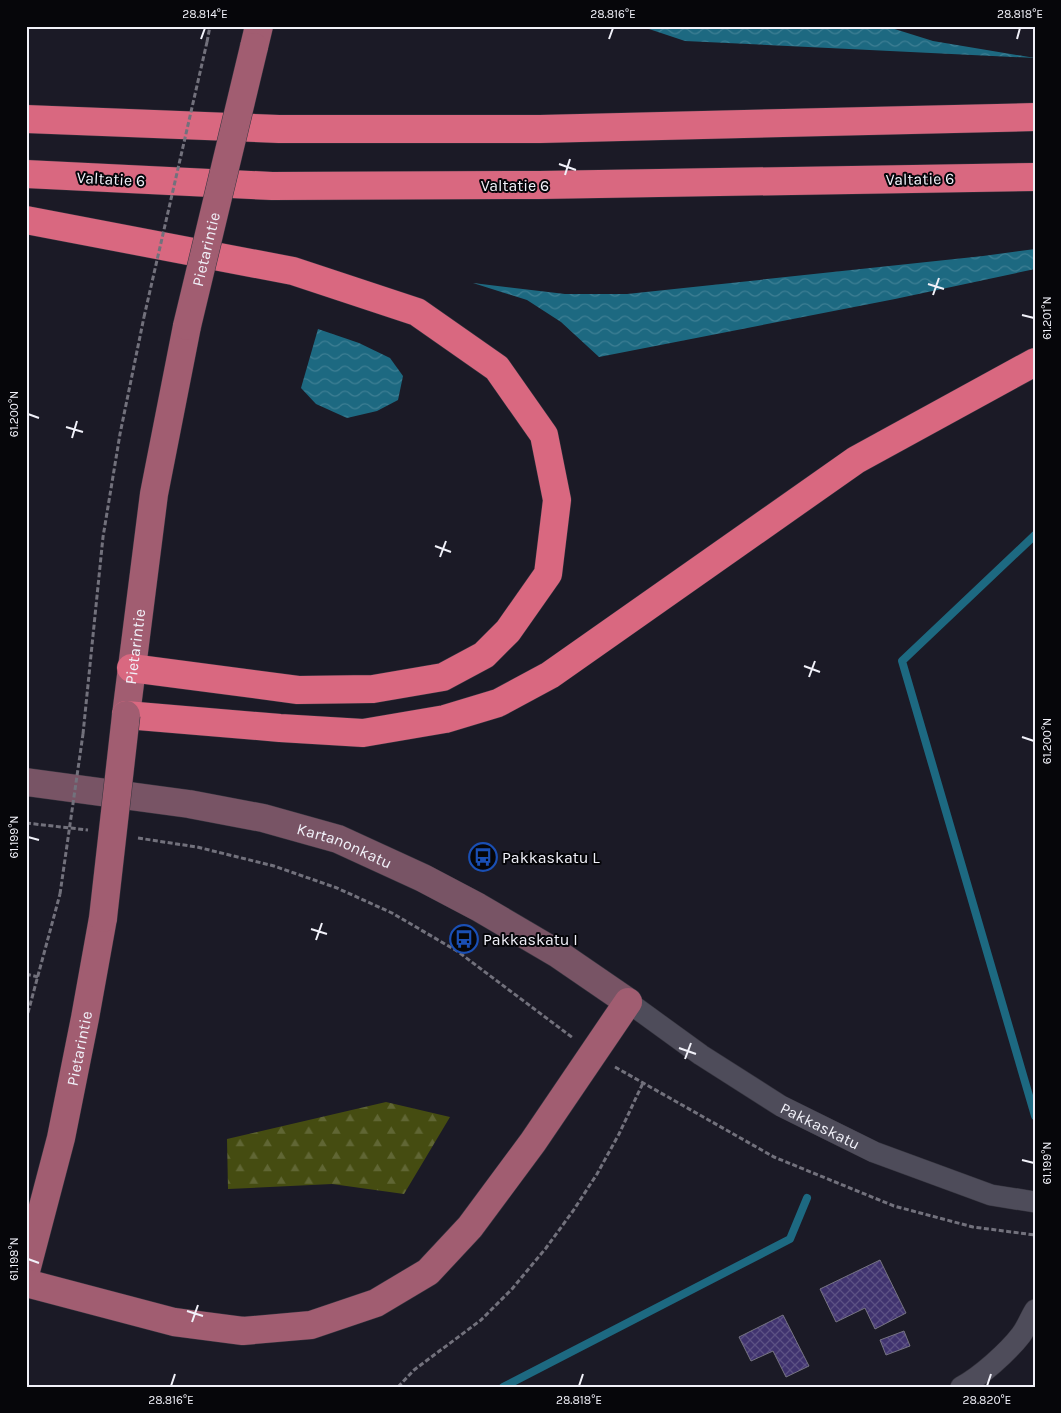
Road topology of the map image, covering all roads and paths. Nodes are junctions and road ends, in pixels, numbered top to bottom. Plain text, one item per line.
1 (210, 26) edge
2 (256, 37) edge
3 (1035, 117) edge
4 (26, 119) edge
5 (26, 174) edge
6 (1035, 177) edge
7 (26, 220) edge
8 (1035, 362) edge
9 (131, 668) junction
10 (126, 715) junction
11 (26, 782) edge
12 (26, 823) edge
13 (93, 831) dead end
14 (130, 837) dead end
15 (26, 974) edge
16 (38, 977) junction
17 (628, 1002) junction
18 (26, 1020) edge
19 (593, 1054) junction
20 (643, 1083) junction
21 (1035, 1202) edge
22 (1035, 1235) edge
23 (26, 1271) edge
24 (26, 1283) edge
25 (1035, 1310) edge
26 (398, 1387) edge
27 (961, 1387) edge

1 - 16 path, bridge
2 - 9 main road, Pietarintie, bridge
3 - 4 highway
5 - 6 highway, Valtatie 6
7 - 9 highway
8 - 10 highway
9 - 10 main road, Pietarintie
10 - 23 main road, Pietarintie, bridge
11 - 17 main road, Kartanonkatu
12 - 13 path
14 - 19 path
15 - 16 path
16 - 18 path
17 - 19 main road
17 - 21 street, Pakkaskatu
19 - 20 path
19 - 24 main road
20 - 22 path
20 - 26 path
25 - 27 street

